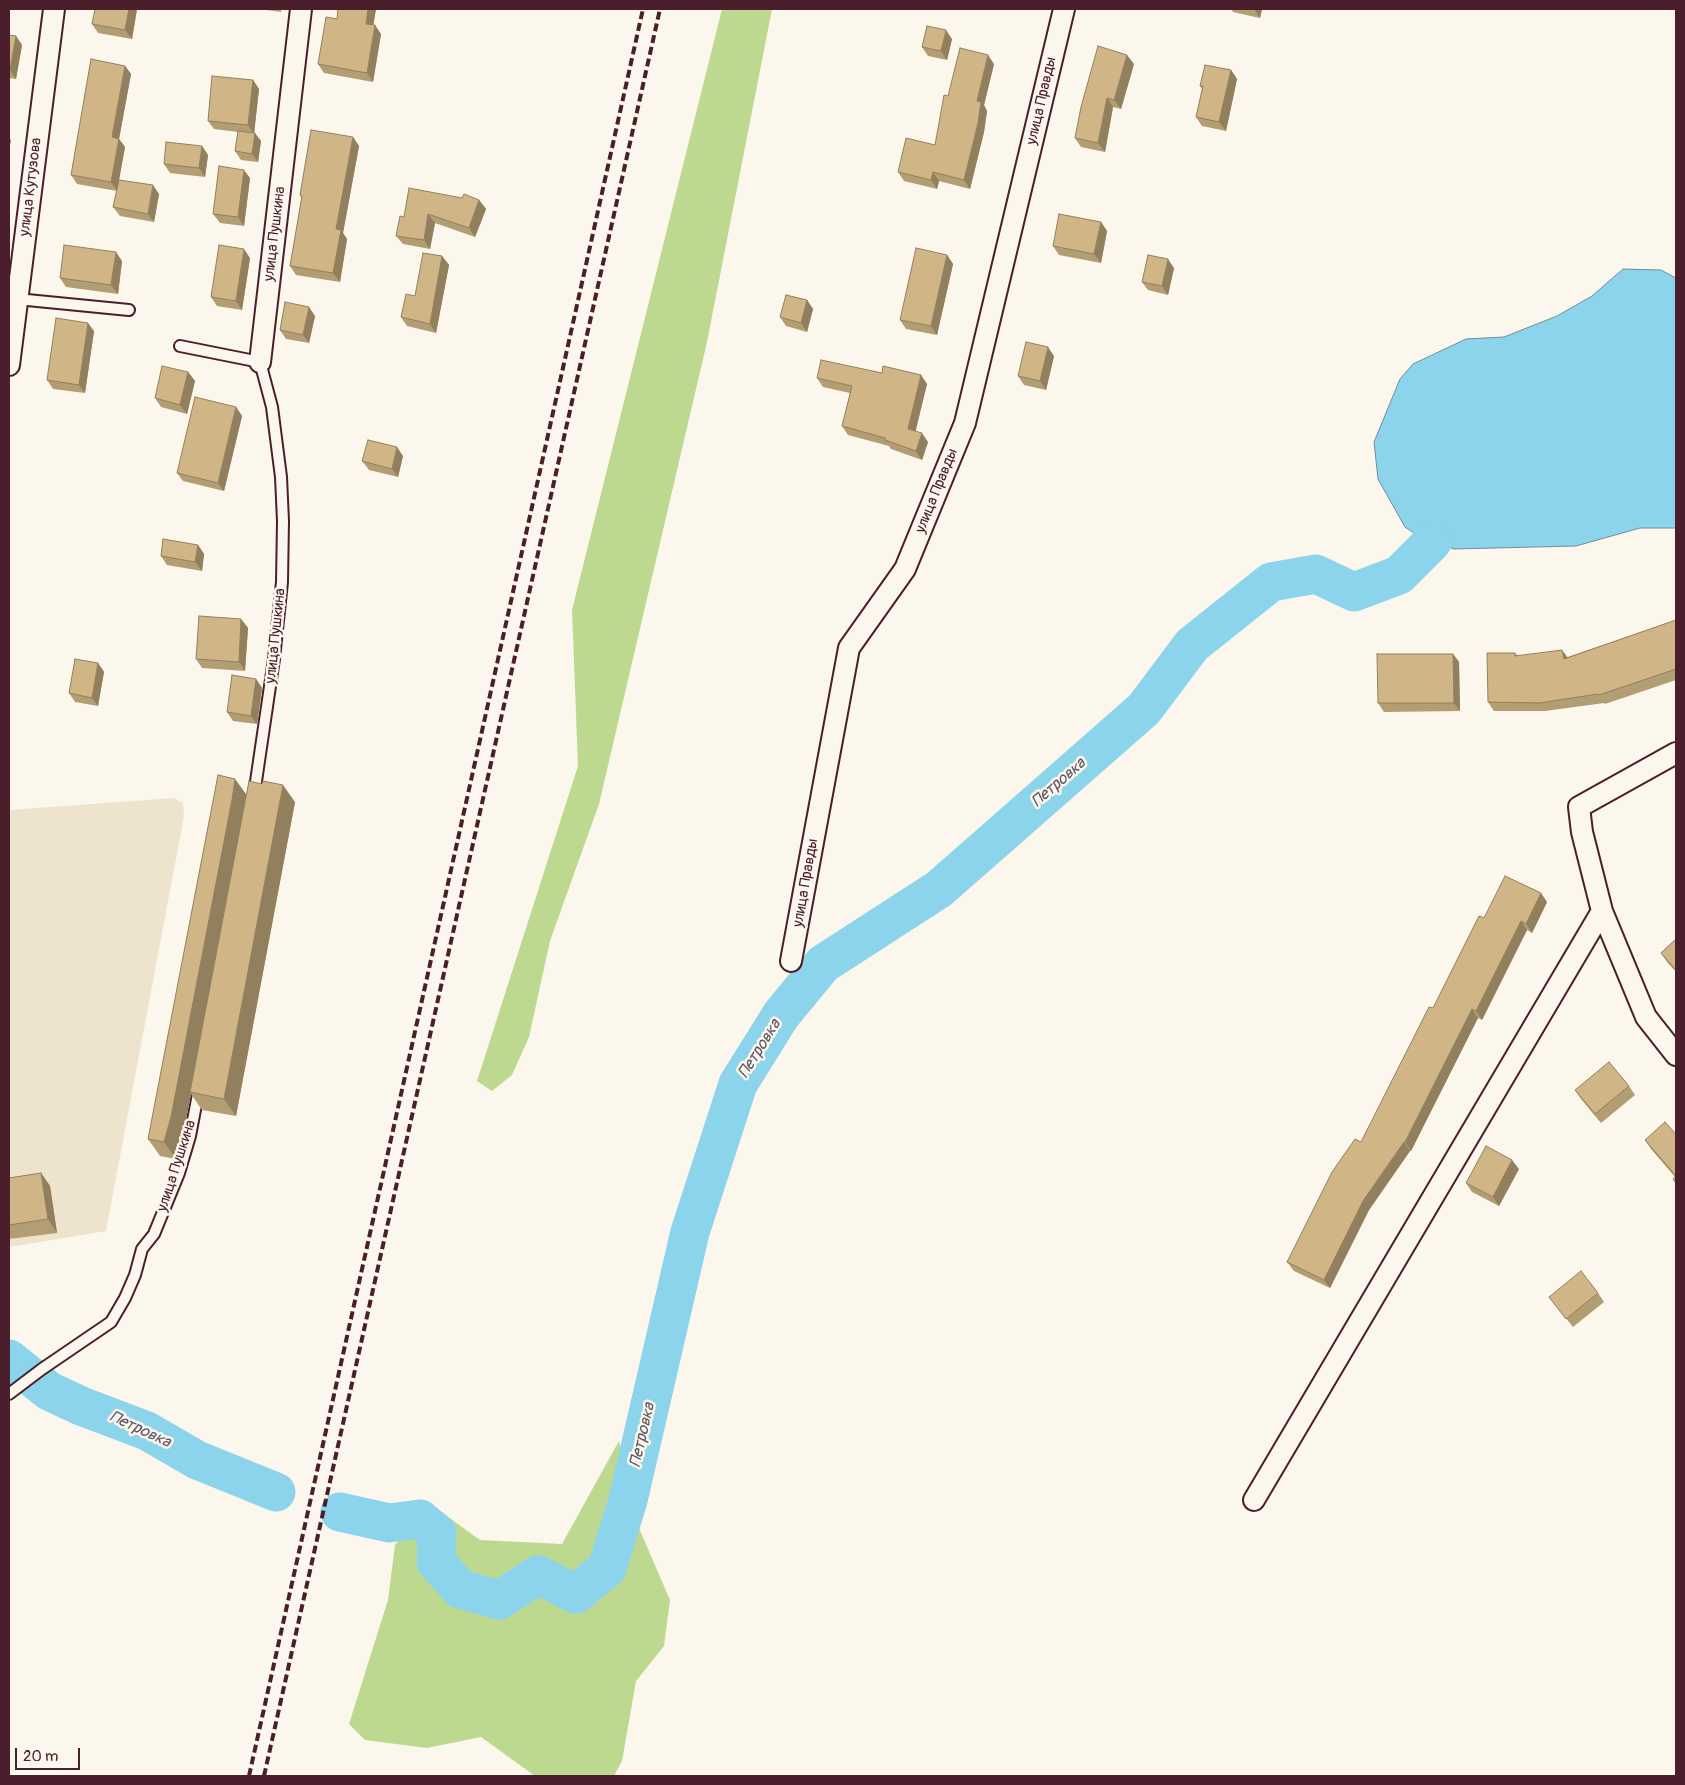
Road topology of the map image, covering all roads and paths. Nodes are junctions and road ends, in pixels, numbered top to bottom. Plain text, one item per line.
1 (54, 9) edge
2 (301, 9) edge
3 (1064, 9) edge
4 (13, 298) edge
5 (129, 310) dead end
6 (180, 346) dead end
7 (260, 362) junction
8 (9, 365) edge
9 (1676, 753) edge
10 (252, 810) edge
11 (1602, 911) junction
12 (792, 961) dead end
13 (1676, 1055) edge
14 (201, 1079) edge
15 (9, 1394) edge
16 (1254, 1500) dead end

1 - 4 street, улица Кутузова
2 - 7 street, улица Пушкина
3 - 12 street, улица Правды
4 - 5 lane
4 - 8 street, улица Кутузова
6 - 7 lane
7 - 10 lane, улица Пушкина
9 - 11 street
11 - 13 street
11 - 16 street
14 - 15 lane, улица Пушкина

